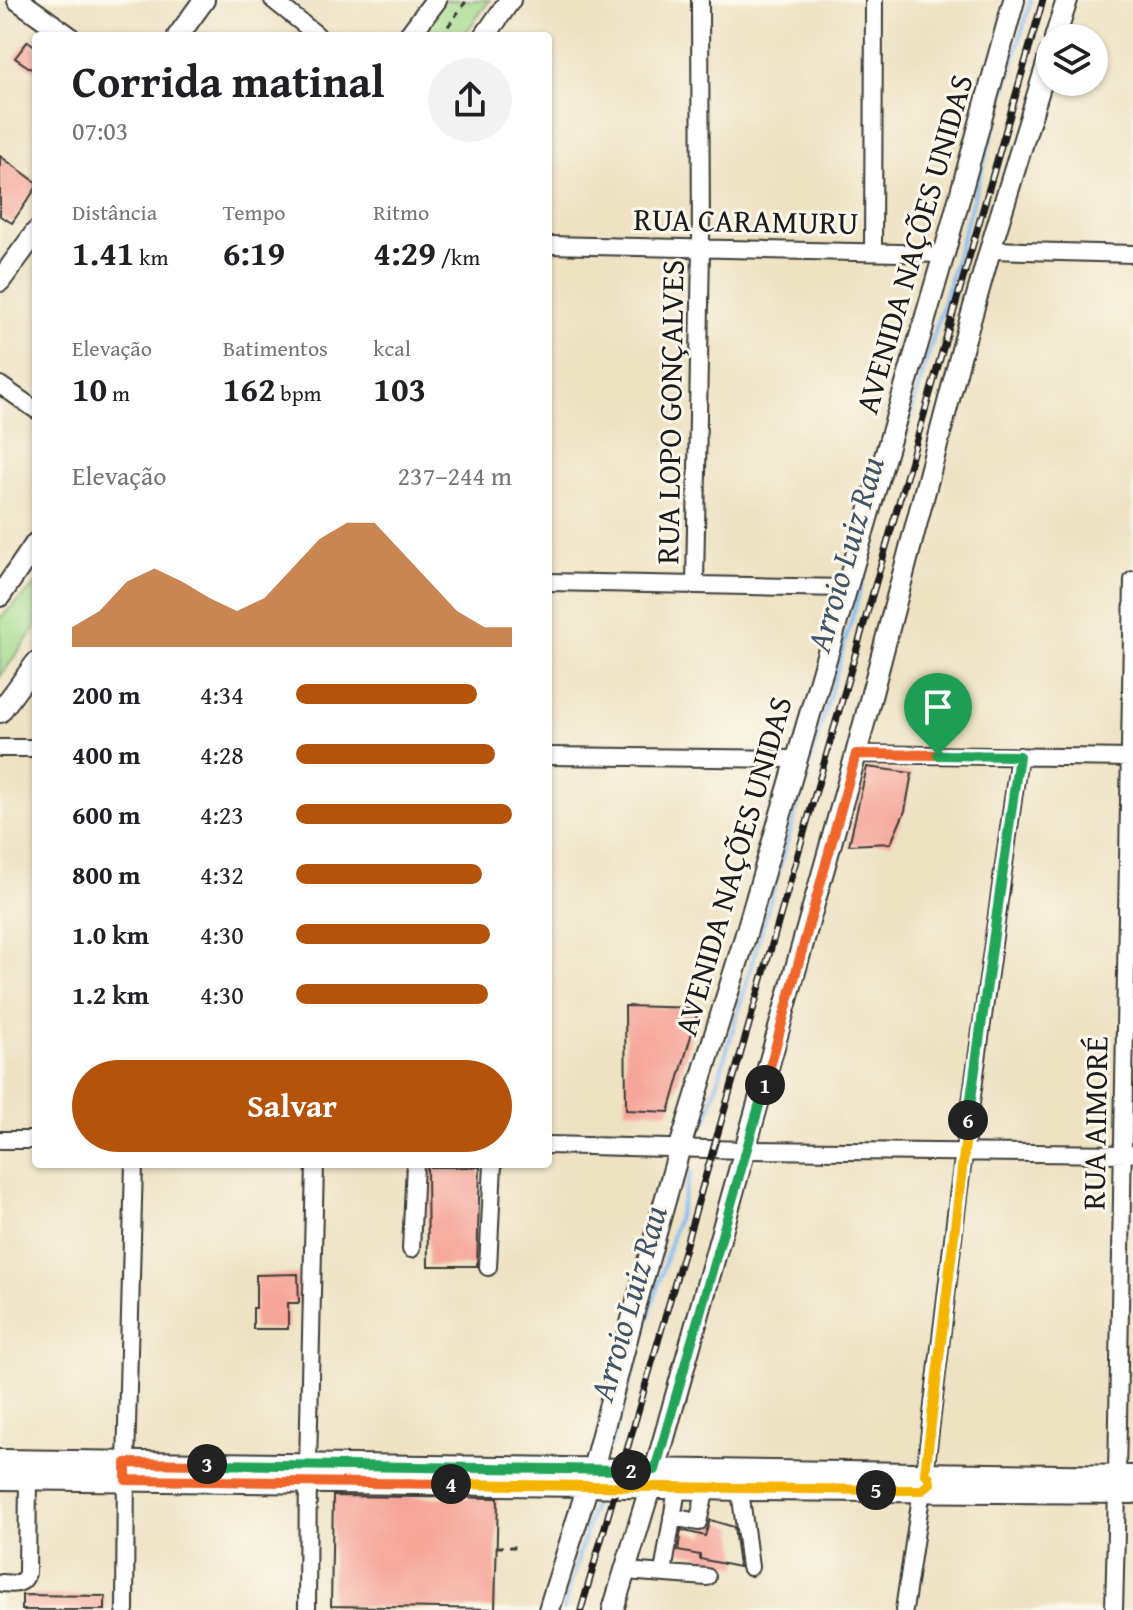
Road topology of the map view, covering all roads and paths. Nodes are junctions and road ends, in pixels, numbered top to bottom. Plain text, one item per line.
1 (18, 0) edge
2 (204, 0) edge
3 (273, 0) edge
4 (436, 0) edge
5 (467, 0) edge
6 (510, 0) edge
7 (700, 0) edge
8 (874, 0) edge
9 (1014, 0) edge
10 (1067, 0) edge
11 (1059, 24) edge
12 (62, 32) edge
13 (181, 32) edge
14 (313, 32) edge
15 (412, 32) edge
16 (444, 32) edge
17 (488, 32) edge
18 (1037, 96) edge
19 (32, 237) edge
20 (552, 245) edge
21 (701, 248) junction
22 (990, 250) junction
23 (873, 252) junction
24 (944, 254) junction
25 (1133, 254) edge
26 (0, 281) edge
27 (0, 385) edge
28 (32, 407) edge
29 (32, 549) edge
30 (32, 558) edge
31 (1133, 580) edge
32 (552, 582) edge
33 (695, 584) junction
34 (845, 588) junction
35 (1, 594) edge
36 (32, 668) edge
37 (0, 712) edge
38 (0, 748) edge
39 (32, 748) edge
40 (856, 754) junction
41 (552, 756) edge
42 (1019, 756) junction
43 (1131, 758) edge
44 (796, 759) junction
45 (0, 1140) edge
46 (32, 1140) edge
47 (552, 1145) edge
48 (680, 1147) junction
49 (747, 1150) junction
50 (964, 1152) junction
51 (1128, 1154) edge
52 (134, 1168) edge
53 (315, 1168) edge
54 (415, 1168) edge
55 (493, 1168) edge
56 (411, 1249) dead end
57 (488, 1267) dead end
58 (0, 1460) edge
59 (126, 1471) junction
60 (308, 1474) junction
61 (405, 1475) junction
62 (590, 1477) junction
63 (0, 1479) edge
64 (28, 1479) junction
65 (653, 1479) junction
66 (923, 1482) junction
67 (1125, 1484) edge
68 (677, 1489) junction
69 (706, 1489) junction
70 (740, 1490) junction
71 (672, 1517) junction
72 (497, 1547) dead end
73 (521, 1547) dead end
74 (750, 1567) dead end
75 (625, 1571) junction
76 (663, 1573) junction
77 (707, 1577) dead end
78 (2, 1583) edge
79 (125, 1610) edge
80 (307, 1610) edge
81 (549, 1610) edge
82 (613, 1610) edge
83 (904, 1610) edge
84 (1114, 1610) edge

1 - 12 main road
2 - 13 main road
3 - 14 street
4 - 15 main road
5 - 16 path
6 - 17 main road
7 - 21 street, RUA LOPO GONÇALVES
8 - 23 street
9 - 24 main road, AVENIDA NAÇÕES UNIDAS
10 - 11 main road
18 - 22 main road
19 - 26 main road
20 - 21 street, RUA CARAMURU
21 - 23 street, RUA CARAMURU
21 - 33 street, RUA LOPO GONÇALVES
22 - 25 street
22 - 40 main road
23 - 24 street, RUA CARAMURU
24 - 34 main road, AVENIDA NAÇÕES UNIDAS
27 - 28 street
29 - 35 main road
30 - 35 main road
31 - 43 street, RUA AIMORÉ
32 - 33 street
33 - 34 street
34 - 44 main road, AVENIDA NAÇÕES UNIDAS
36 - 37 main road
38 - 39 street
40 - 42 street
40 - 49 main road
41 - 44 street
42 - 43 street
42 - 50 street
43 - 51 street, RUA AIMORÉ
44 - 48 main road, AVENIDA NAÇÕES UNIDAS
45 - 46 street
47 - 48 street
48 - 49 street
48 - 62 main road, AVENIDA NAÇÕES UNIDAS
49 - 50 street
49 - 65 main road
50 - 51 street
50 - 66 street
51 - 67 street, RUA AIMORÉ
52 - 59 street
53 - 60 street
54 - 56 street
55 - 57 street
58 - 59 main road
59 - 60 main road
59 - 64 main road
59 - 79 street
60 - 61 main road
60 - 80 street
61 - 62 main road
61 - 62 main road
62 - 65 main road
62 - 81 main road, AVENIDA NAÇÕES UNIDAS
63 - 64 main road
64 - 78 street
65 - 66 main road
65 - 68 main road
65 - 75 main road
66 - 67 main road
66 - 70 main road
66 - 83 street
67 - 84 street, RUA AIMORÉ
68 - 69 main road
68 - 71 street
69 - 70 main road
69 - 71 street
70 - 74 street
71 - 76 street
72 - 73 path
75 - 76 street
75 - 82 main road
76 - 77 street

